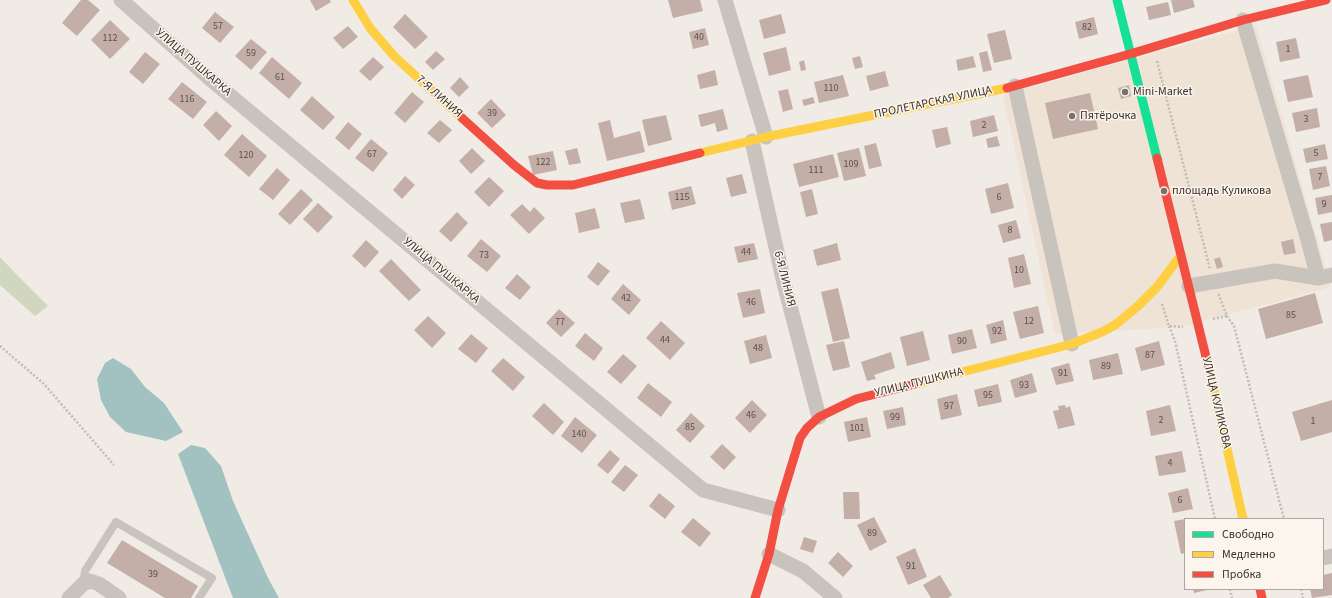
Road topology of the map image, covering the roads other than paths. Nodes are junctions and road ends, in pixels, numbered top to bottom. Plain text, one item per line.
1 (121, 0) edge
2 (353, 0) edge
3 (725, 0) edge
4 (1117, 0) edge
5 (1326, 0) edge
6 (1243, 20) junction
7 (1130, 54) junction
8 (1015, 86) junction
9 (759, 139) junction
10 (537, 183) joint
11 (1181, 256) junction
12 (1325, 277) edge
13 (1189, 286) junction
14 (1072, 344) junction
15 (819, 418) junction
16 (778, 510) junction
17 (1243, 518) edge
18 (770, 554) junction
19 (83, 584) junction
20 (69, 598) edge
21 (119, 598) edge
22 (199, 598) edge
23 (755, 598) edge
24 (835, 598) edge

1 - 16 street, УЛИЦА ПУШКАРКА
2 - 10 street, 7-Я ЛИНИЯ
3 - 9 street, 6-Я ЛИНИЯ
4 - 7 street
5 - 6 street, ПРОЛЕТАРСКАЯ УЛИЦА
6 - 7 street, ПРОЛЕТАРСКАЯ УЛИЦА
6 - 12 street
7 - 8 street, ПРОЛЕТАРСКАЯ УЛИЦА
7 - 11 street
8 - 9 street, ПРОЛЕТАРСКАЯ УЛИЦА
8 - 14 street
9 - 10 street, ПРОЛЕТАРСКАЯ УЛИЦА
9 - 15 street, 6-Я ЛИНИЯ
11 - 13 street
11 - 14 street, УЛИЦА ПУШКИНА
12 - 13 street
13 - 17 street, УЛИЦА КУЛИКОВА
14 - 15 street, УЛИЦА ПУШКИНА
15 - 16 street, УЛИЦА ПУШКИНА
16 - 18 street, УЛИЦА ПУШКИНА
18 - 23 street, УЛИЦА ПУШКИНА
18 - 24 street
19 - 20 street
19 - 21 street
19 - 22 lane

